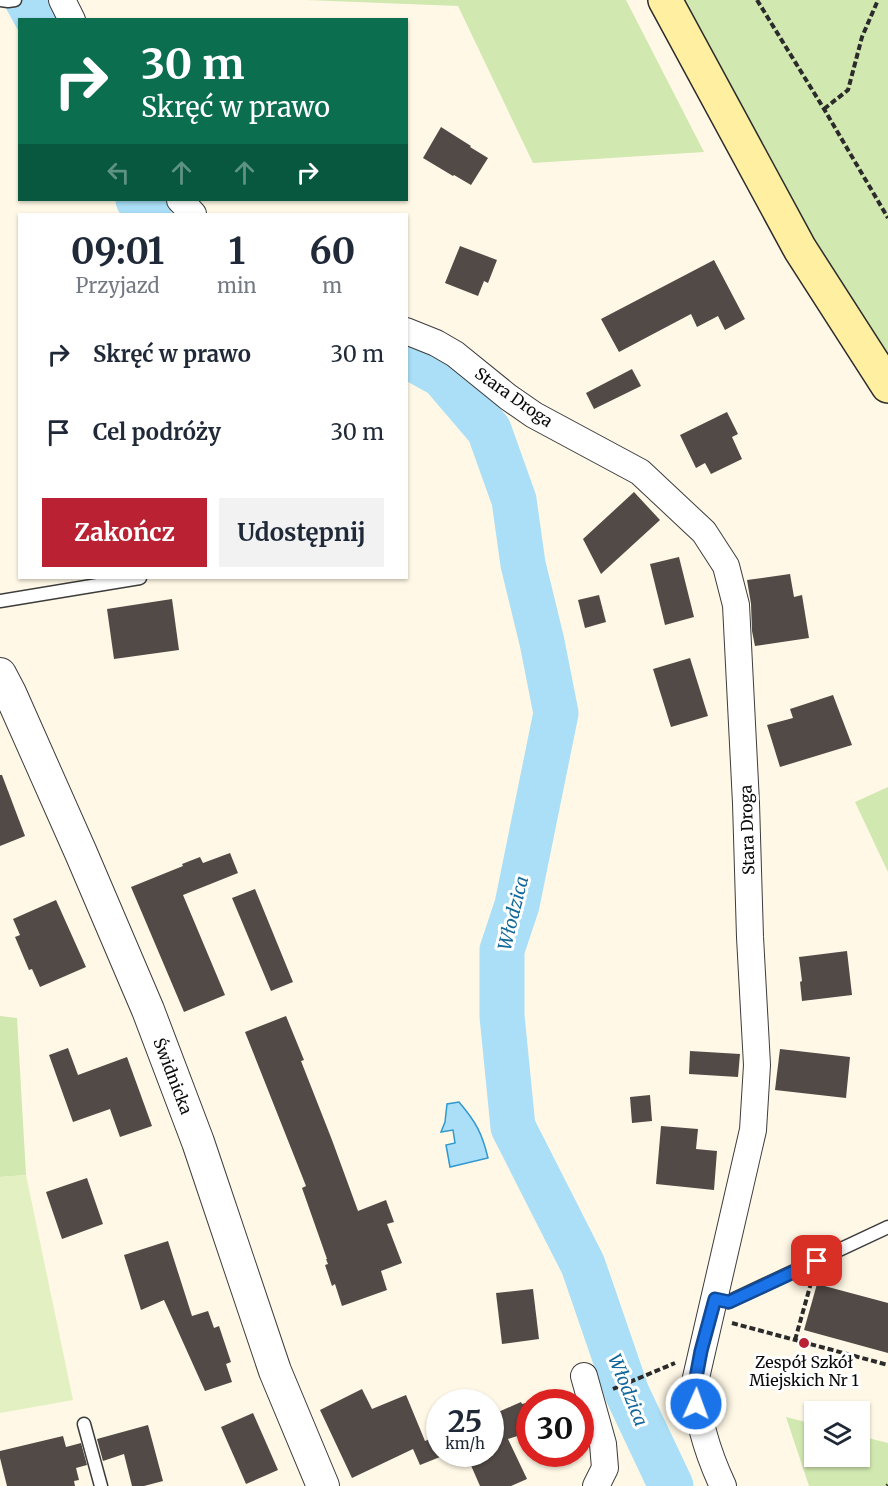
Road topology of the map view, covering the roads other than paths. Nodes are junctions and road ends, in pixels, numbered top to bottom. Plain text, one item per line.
1 (0, 0) edge
2 (15, 0) edge
3 (62, 0) edge
4 (665, 0) edge
5 (71, 18) edge
6 (181, 201) edge
7 (192, 213) edge
8 (408, 332) edge
9 (888, 386) edge
10 (134, 579) edge
11 (0, 601) edge
12 (0, 674) edge
13 (888, 1227) edge
14 (715, 1299) junction
15 (584, 1376) dead end
16 (84, 1424) dead end
17 (101, 1486) edge
18 (323, 1486) edge
19 (596, 1486) edge
20 (723, 1486) edge

1 - 2 lane
3 - 5 street
4 - 9 main road
6 - 7 street
8 - 14 street, Stara Droga
10 - 11 lane
12 - 18 street, Świdnicka
13 - 14 lane
14 - 20 street, Stara Droga
15 - 19 street
16 - 17 lane

